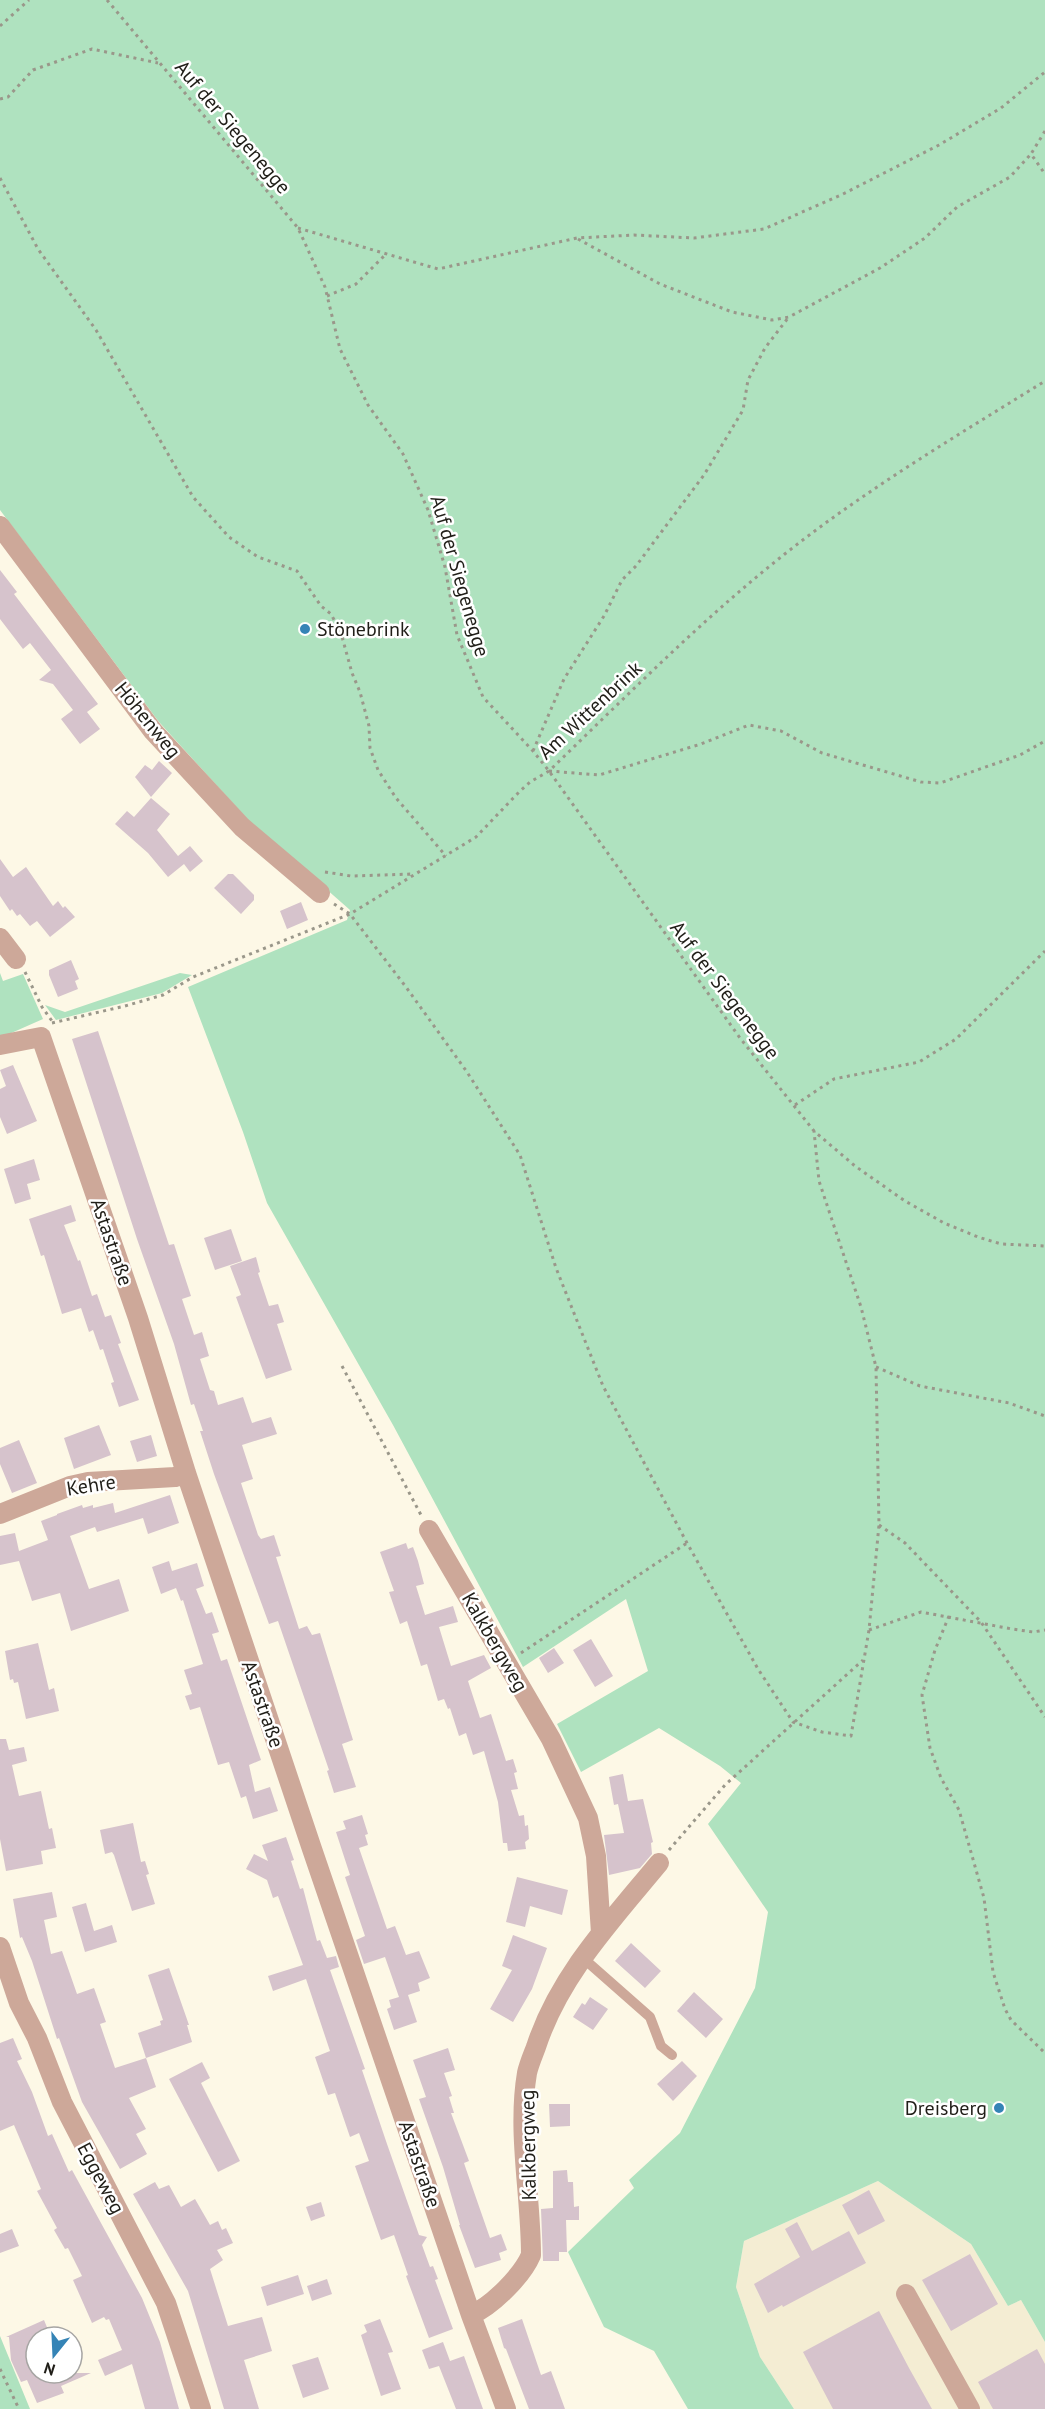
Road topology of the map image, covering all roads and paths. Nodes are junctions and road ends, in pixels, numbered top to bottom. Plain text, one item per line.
1 (29, 0) edge
2 (107, 0) edge
3 (0, 26) edge
4 (159, 63) junction
5 (1045, 72) edge
6 (0, 99) edge
7 (1045, 131) edge
8 (1031, 154) junction
9 (1045, 174) edge
10 (0, 178) edge
11 (298, 228) junction
12 (577, 238) junction
13 (386, 254) junction
14 (327, 296) junction
15 (789, 317) junction
16 (1045, 381) edge
17 (0, 526) edge
18 (1045, 741) edge
19 (533, 751) junction
20 (549, 771) junction
21 (446, 856) junction
22 (320, 872) dead end
23 (413, 874) junction
24 (320, 893) dead end
25 (350, 914) junction
26 (0, 938) edge
27 (1045, 951) edge
28 (16, 958) joint
29 (0, 1045) edge
30 (795, 1105) junction
31 (814, 1131) junction
32 (1045, 1246) edge
33 (342, 1366) dead end
34 (876, 1367) junction
35 (1045, 1416) edge
36 (186, 1473) junction
37 (0, 1514) edge
38 (879, 1525) junction
39 (429, 1530) joint
40 (687, 1543) junction
41 (949, 1616) junction
42 (981, 1622) junction
43 (869, 1630) junction
44 (1045, 1630) edge
45 (863, 1660) junction
46 (507, 1663) junction
47 (1045, 1718) edge
48 (793, 1722) junction
49 (659, 1863) joint
50 (601, 1933) junction
51 (0, 1947) edge
52 (583, 1958) junction
53 (1045, 2053) edge
54 (672, 2055) dead end
55 (906, 2294) dead end
56 (471, 2315) junction
57 (0, 2369) edge
58 (20, 2409) edge
59 (201, 2409) edge
60 (506, 2409) edge
61 (970, 2409) edge

1 - 3 path
2 - 4 path, Auf der Siegenegge
4 - 6 path
4 - 11 path, Auf der Siegenegge
5 - 12 path
7 - 8 path
8 - 9 path
8 - 15 path
10 - 21 path
11 - 13 path
11 - 14 path, Auf der Siegenegge
12 - 13 path
12 - 15 path
13 - 14 path
14 - 19 path, Auf der Siegenegge
15 - 19 path
16 - 20 path, Am Wittenbrink
17 - 24 street, Höhenweg
18 - 20 path
19 - 20 path, Auf der Siegenegge
20 - 21 path, Am Wittenbrink
20 - 30 path, Auf der Siegenegge
21 - 23 path, Am Wittenbrink
22 - 23 path
23 - 25 path, Am Wittenbrink
25 - 28 path, Am Wittenbrink
25 - 40 path
26 - 28 street
27 - 30 path
29 - 36 street, Astastraße
30 - 31 path, Auf der Siegenegge
31 - 32 path, Auf der Siegenegge
31 - 34 path
33 - 39 path
34 - 35 path
34 - 38 path
36 - 37 street, Kehre
36 - 56 street, Astastraße
38 - 42 path
38 - 43 path
39 - 46 street, Kalkbergweg
40 - 46 path
40 - 48 path
41 - 42 path
41 - 43 path
41 - 53 path
42 - 44 path
42 - 47 path
43 - 45 path
45 - 48 path
45 - 48 path
46 - 50 street, Kalkbergweg
48 - 49 path
49 - 50 street, Kalkbergweg
50 - 52 street, Kalkbergweg
51 - 59 street, Eggeweg
52 - 54 lane
52 - 56 street, Kalkbergweg
55 - 61 street
56 - 60 street, Astastraße
57 - 58 path

